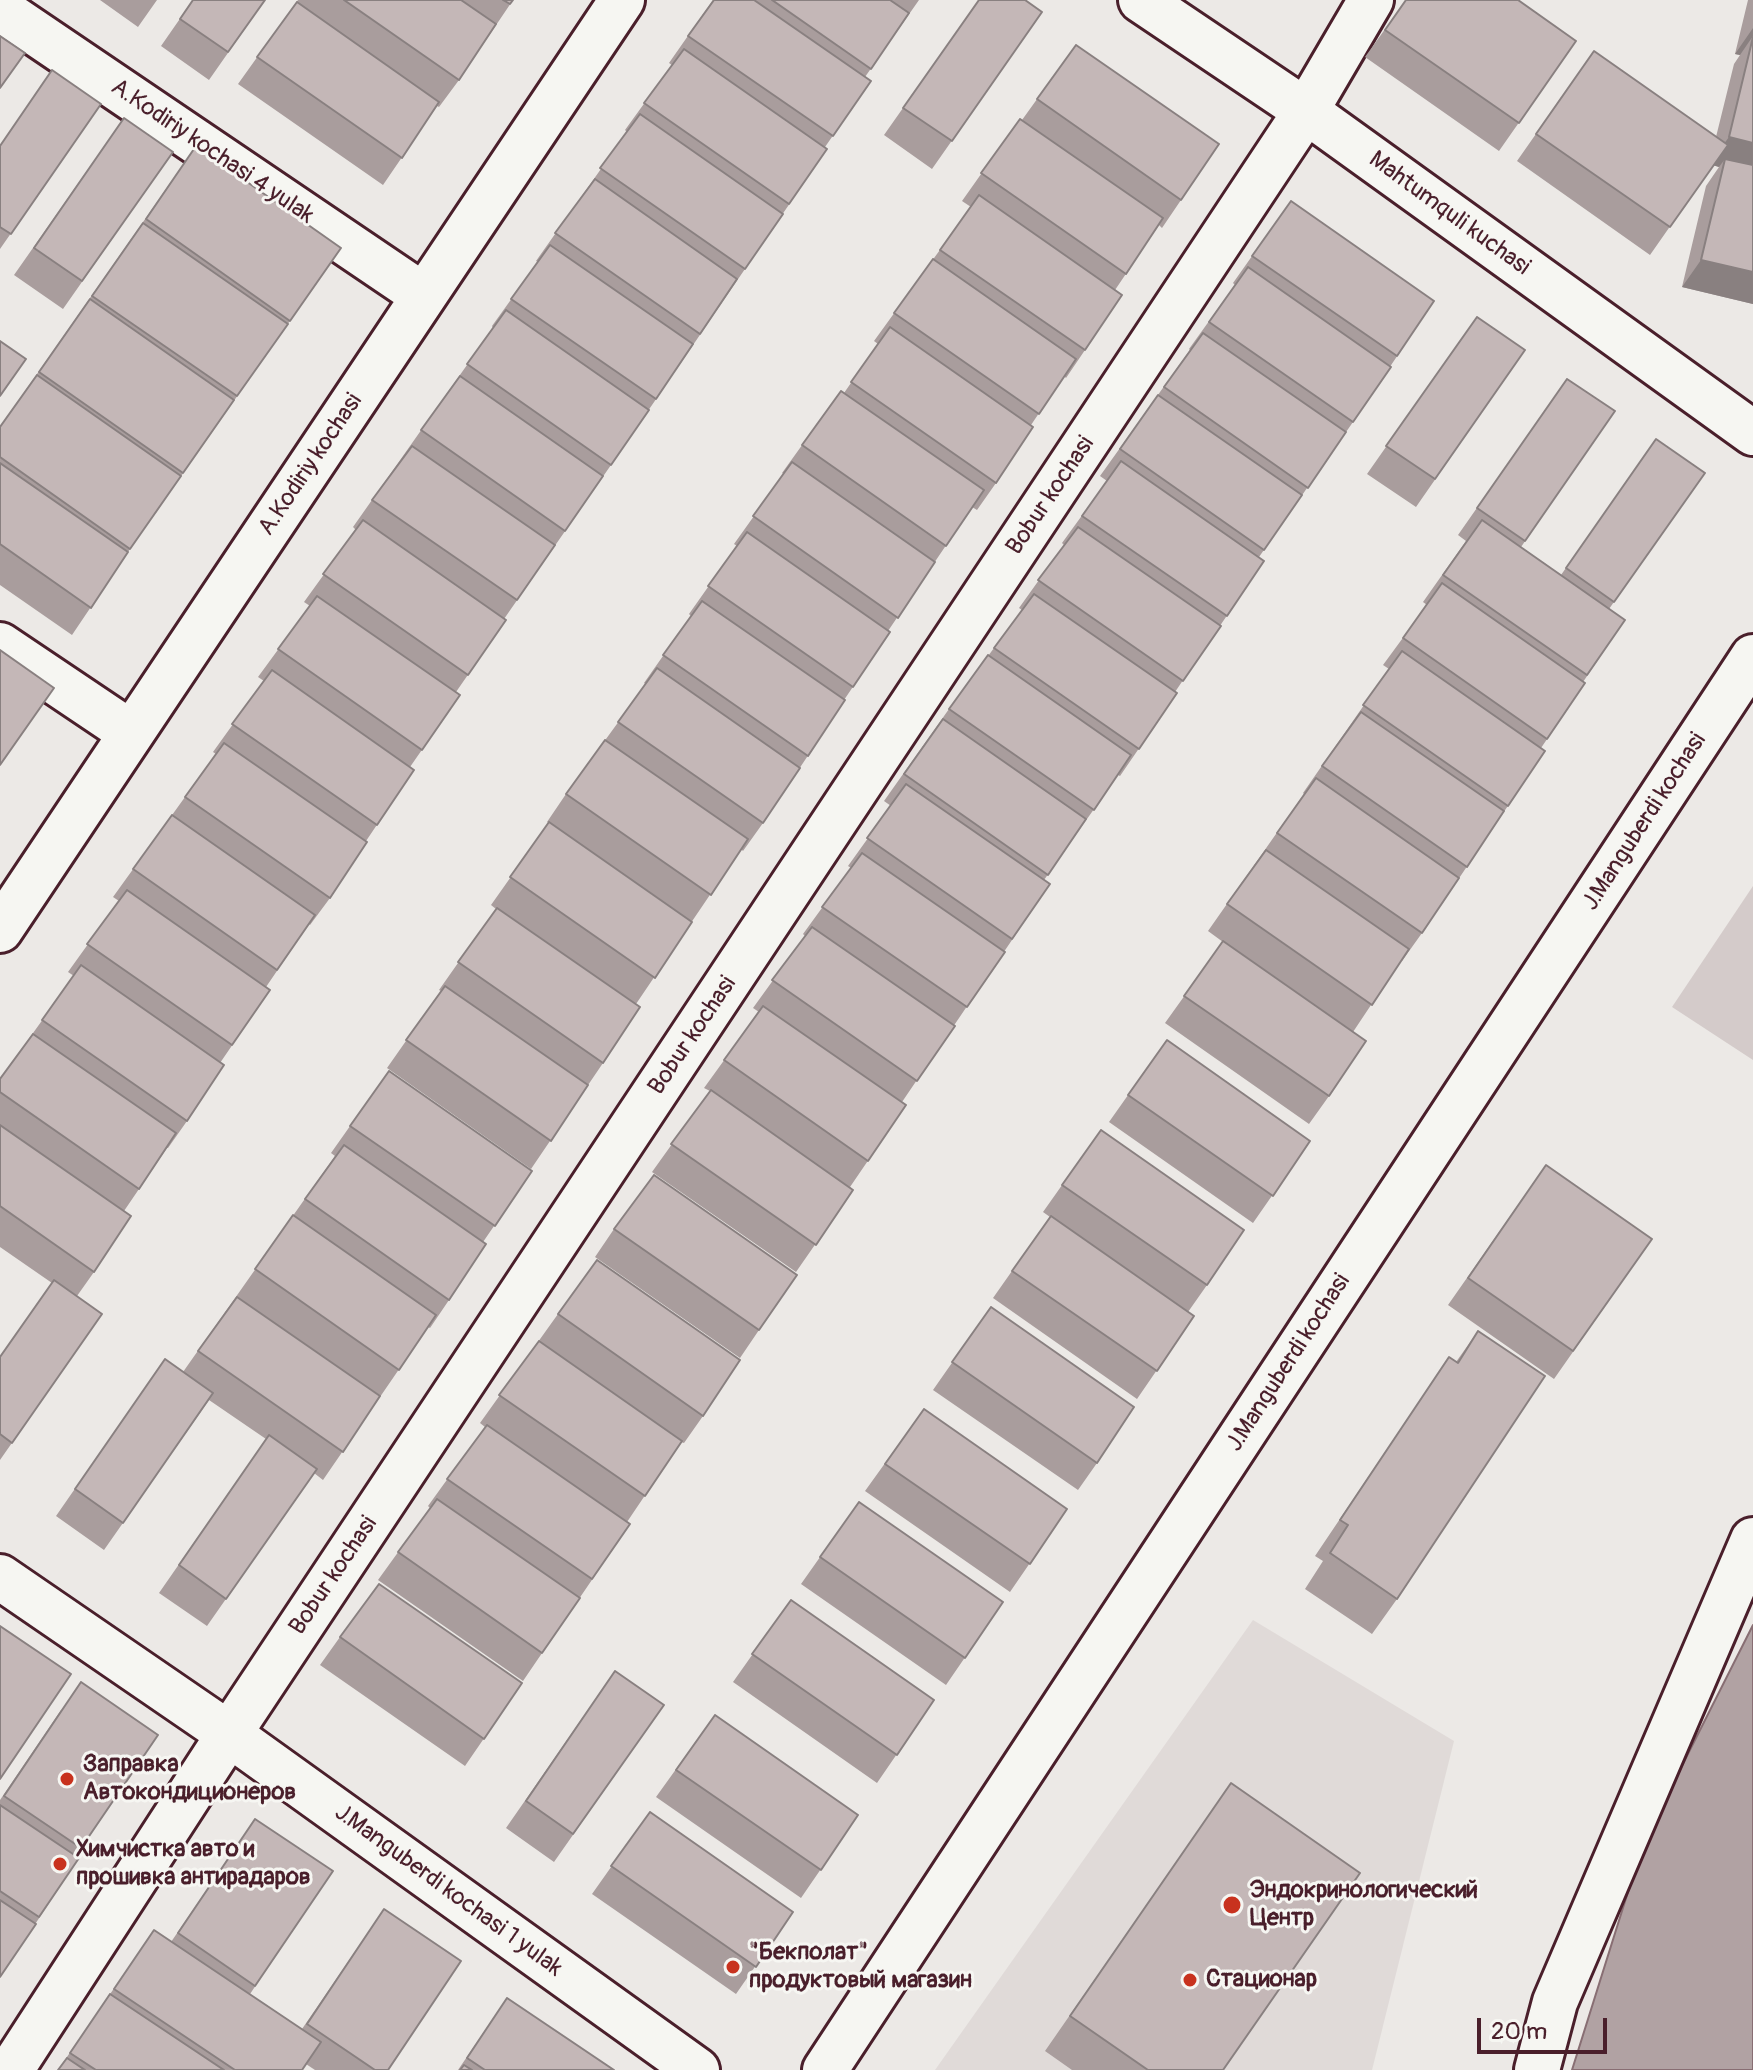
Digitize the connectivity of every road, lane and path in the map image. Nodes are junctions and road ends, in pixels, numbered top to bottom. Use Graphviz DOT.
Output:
graph roads {
  1 [pos="622,0"];
  2 [pos="1141,0"];
  3 [pos="1371,0"];
  4 [pos="0,9"];
  5 [pos="1306,111"];
  6 [pos="424,296"];
  7 [pos="1753,433"];
  8 [pos="0,645"];
  9 [pos="1753,657"];
  10 [pos="131,733"];
  11 [pos="0,930"];
  12 [pos="1753,1540"];
  13 [pos="0,1577"];
  14 [pos="229,1734"];
  15 [pos="11,2070"];
  16 [pos="697,2070"];
  17 [pos="825,2070"];
  18 [pos="1537,2070"];
  1 -- 6 [label="street, A.Kodiriy kochasi"];
  2 -- 5 [label="street, Mahtumquli kuchasi"];
  3 -- 5 [label="street, Bobur kochasi"];
  4 -- 6 [label="street, A.Kodiriy kochasi 4 yulak"];
  5 -- 7 [label="street, Mahtumquli kuchasi"];
  5 -- 14 [label="street, Bobur kochasi"];
  6 -- 10 [label="street, A.Kodiriy kochasi"];
  8 -- 10 [label="street"];
  9 -- 17 [label="street, J.Manguberdi kochasi"];
  10 -- 11 [label="street, A.Kodiriy kochasi"];
  12 -- 18 [label="street"];
  13 -- 14 [label="street, J.Manguberdi kochasi 1 yulak"];
  14 -- 15 [label="street, Bobur kochasi"];
  14 -- 16 [label="street, J.Manguberdi kochasi 1 yulak"];
}
